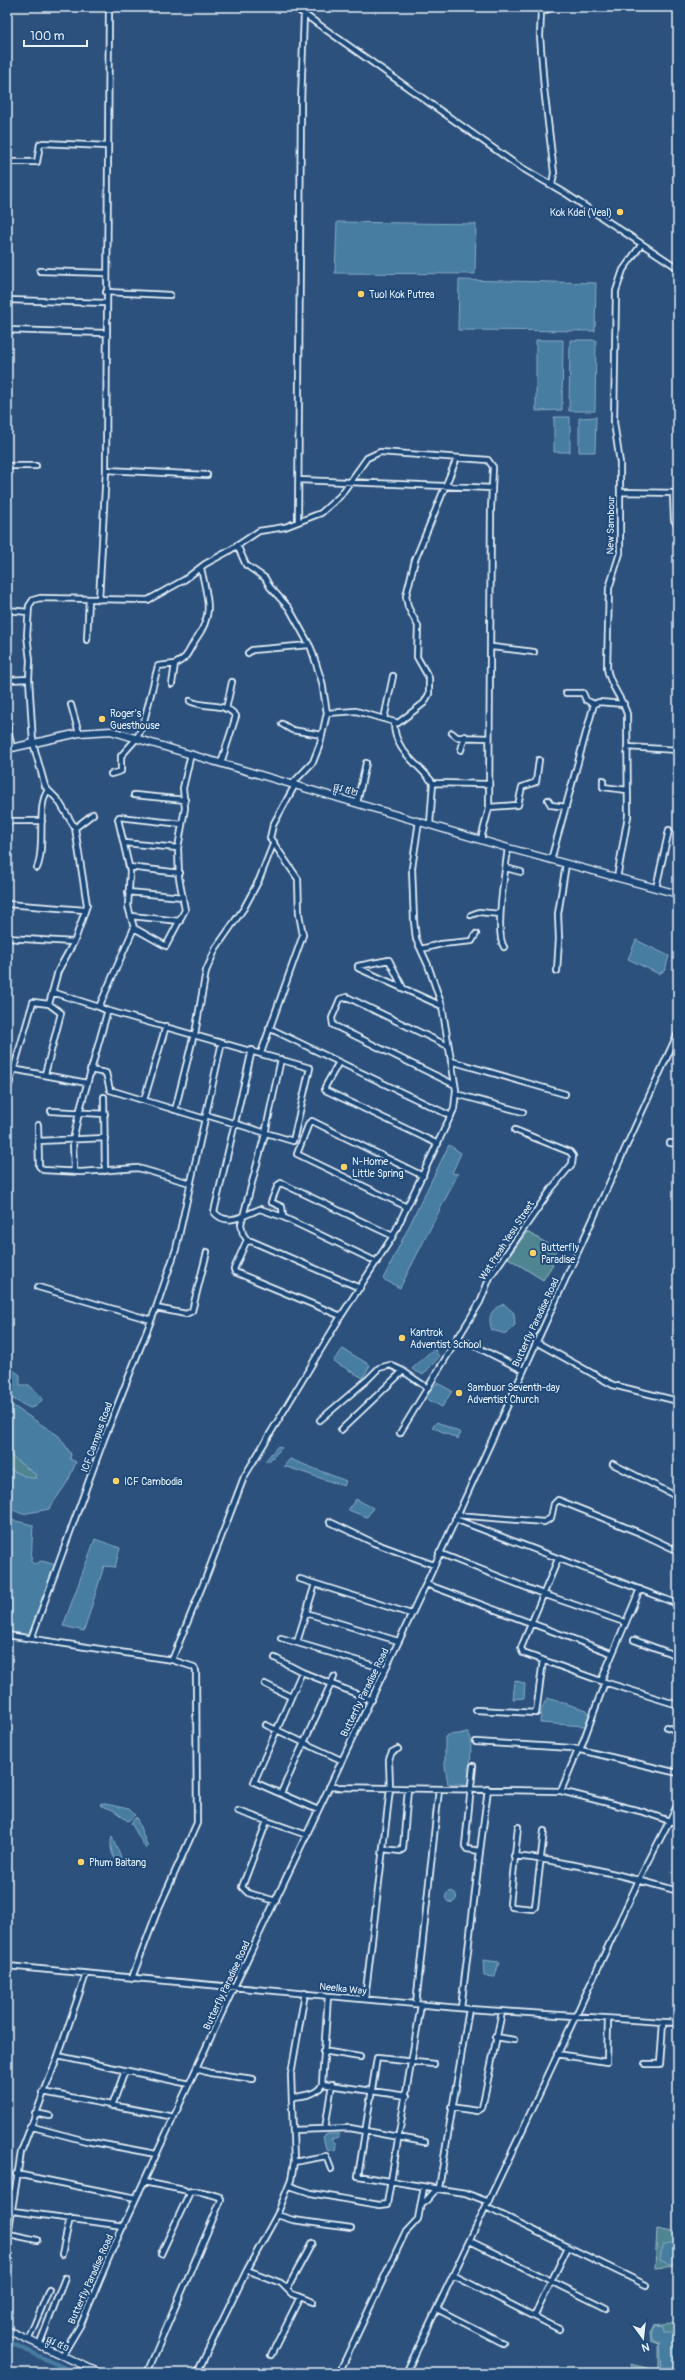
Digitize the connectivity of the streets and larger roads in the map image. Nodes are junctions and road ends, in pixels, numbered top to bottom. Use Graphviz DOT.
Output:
graph roads {
  1 [pos="109,7"];
  2 [pos="294,7"];
  3 [pos="553,7"];
  4 [pos="304,13"];
  5 [pos="107,146"];
  6 [pos="7,162"];
  7 [pos="552,185"];
  8 [pos="641,245"];
  9 [pos="678,268"];
  10 [pos="40,271"];
  11 [pos="106,273"];
  12 [pos="106,292"];
  13 [pos="170,295"];
  14 [pos="7,300"];
  15 [pos="106,303"];
  16 [pos="7,330"];
  17 [pos="106,333"];
  18 [pos="457,458"];
  19 [pos="7,466"];
  20 [pos="36,466"];
  21 [pos="106,470"];
  22 [pos="207,476"];
  23 [pos="298,480"];
  24 [pos="348,482"];
  25 [pos="444,486"];
  26 [pos="492,488"];
  27 [pos="620,492"];
  28 [pos="676,493"];
  29 [pos="298,522"];
  30 [pos="678,526"];
  31 [pos="237,545"];
  32 [pos="201,568"];
  33 [pos="89,599"];
  34 [pos="99,600"];
  35 [pos="7,610"];
  36 [pos="28,612"];
  37 [pos="87,640"];
  38 [pos="310,645"];
  39 [pos="492,647"];
  40 [pos="534,652"];
  41 [pos="248,653"];
  42 [pos="175,664"];
  43 [pos="393,676"];
  44 [pos="29,679"];
  45 [pos="7,680"];
  46 [pos="232,682"];
  47 [pos="172,684"];
  48 [pos="566,693"];
  49 [pos="190,701"];
  50 [pos="594,704"];
  51 [pos="624,704"];
  52 [pos="71,705"];
  53 [pos="226,709"];
  54 [pos="328,713"];
  55 [pos="384,719"];
  56 [pos="394,723"];
  57 [pos="7,724"];
  58 [pos="282,724"];
  59 [pos="452,733"];
  60 [pos="79,734"];
  61 [pos="322,735"];
  62 [pos="465,736"];
  63 [pos="137,738"];
  64 [pos="489,738"];
  65 [pos="33,743"];
  66 [pos="627,747"];
  67 [pos="10,748"];
  68 [pos="461,750"];
  69 [pos="678,750"];
  70 [pos="191,754"];
  71 [pos="539,760"];
  72 [pos="221,763"];
  73 [pos="366,763"];
  74 [pos="111,774"];
  75 [pos="602,780"];
  76 [pos="433,783"];
  77 [pos="294,784"];
  78 [pos="488,784"];
  79 [pos="48,790"];
  80 [pos="627,790"];
  81 [pos="134,795"];
  82 [pos="185,800"];
  83 [pos="548,800"];
  84 [pos="357,803"];
  85 [pos="489,806"];
  86 [pos="566,807"];
  87 [pos="93,814"];
  88 [pos="7,821"];
  89 [pos="42,821"];
  90 [pos="419,821"];
  91 [pos="182,824"];
  92 [pos="430,824"];
  93 [pos="75,828"];
  94 [pos="669,830"];
  95 [pos="481,839"];
  96 [pos="274,842"];
  97 [pos="124,843"];
  98 [pos="178,848"];
  99 [pos="508,848"];
  100 [pos="551,860"];
  101 [pos="566,864"];
  102 [pos="129,867"];
  103 [pos="37,868"];
  104 [pos="506,868"];
  105 [pos="520,872"];
  106 [pos="180,873"];
  107 [pos="617,878"];
  108 [pos="656,888"];
  109 [pos="128,892"];
  110 [pos="678,894"];
  111 [pos="182,897"];
  112 [pos="7,904"];
  113 [pos="86,910"];
  114 [pos="500,914"];
  115 [pos="471,915"];
  116 [pos="131,916"];
  117 [pos="180,921"];
  118 [pos="134,928"];
  119 [pos="476,934"];
  120 [pos="7,938"];
  121 [pos="73,942"];
  122 [pos="504,947"];
  123 [pos="421,949"];
  124 [pos="557,971"];
  125 [pos="403,988"];
  126 [pos="52,992"];
  127 [pos="49,1004"];
  128 [pos="442,1006"];
  129 [pos="99,1007"];
  130 [pos="108,1011"];
  131 [pos="166,1026"];
  132 [pos="269,1028"];
  133 [pos="678,1033"];
  134 [pos="194,1034"];
  135 [pos="222,1042"];
  136 [pos="448,1046"];
  137 [pos="252,1050"];
  138 [pos="261,1053"];
  139 [pos="281,1059"];
  140 [pos="451,1061"];
  141 [pos="339,1062"];
  142 [pos="7,1068"];
  143 [pos="13,1068"];
  144 [pos="90,1070"];
  145 [pos="45,1074"];
  146 [pos="87,1083"];
  147 [pos="455,1085"];
  148 [pos="7,1092"];
  149 [pos="456,1094"];
  150 [pos="565,1094"];
  151 [pos="104,1097"];
  152 [pos="144,1100"];
  153 [pos="175,1110"];
  154 [pos="51,1111"];
  155 [pos="523,1112"];
  156 [pos="78,1113"];
  157 [pos="105,1114"];
  158 [pos="451,1116"];
  159 [pos="205,1117"];
  160 [pos="38,1125"];
  161 [pos="235,1125"];
  162 [pos="515,1130"];
  163 [pos="264,1134"];
  164 [pos="105,1138"];
  165 [pos="73,1140"];
  166 [pos="38,1141"];
  167 [pos="670,1143"];
  168 [pos="438,1144"];
  169 [pos="678,1144"];
  170 [pos="105,1171"];
  171 [pos="74,1172"];
  172 [pos="423,1176"];
  173 [pos="190,1183"];
  174 [pos="407,1206"];
  175 [pos="283,1216"];
  176 [pos="242,1218"];
  177 [pos="393,1236"];
  178 [pos="248,1241"];
  179 [pos="207,1252"];
  180 [pos="377,1262"];
  181 [pos="38,1288"];
  182 [pos="360,1288"];
  183 [pos="156,1308"];
  184 [pos="341,1316"];
  185 [pos="151,1320"];
  186 [pos="457,1337"];
  187 [pos="536,1342"];
  188 [pos="523,1370"];
  189 [pos="403,1371"];
  190 [pos="426,1387"];
  191 [pos="678,1401"];
  192 [pos="320,1420"];
  193 [pos="341,1430"];
  194 [pos="400,1433"];
  195 [pos="613,1464"];
  196 [pos="678,1497"];
  197 [pos="456,1517"];
  198 [pos="330,1522"];
  199 [pos="678,1551"];
  200 [pos="440,1554"];
  201 [pos="558,1559"];
  202 [pos="434,1565"];
  203 [pos="300,1579"];
  204 [pos="315,1584"];
  205 [pos="426,1584"];
  206 [pos="640,1589"];
  207 [pos="543,1594"];
  208 [pos="678,1604"];
  209 [pos="306,1613"];
  210 [pos="411,1614"];
  211 [pos="624,1622"];
  212 [pos="531,1623"];
  213 [pos="7,1635"];
  214 [pos="281,1638"];
  215 [pos="31,1639"];
  216 [pos="634,1640"];
  217 [pos="398,1641"];
  218 [pos="297,1642"];
  219 [pos="611,1653"];
  220 [pos="678,1656"];
  221 [pos="275,1658"];
  222 [pos="172,1660"];
  223 [pos="543,1660"];
  224 [pos="385,1669"];
  225 [pos="302,1672"];
  226 [pos="334,1676"];
  227 [pos="603,1681"];
  228 [pos="265,1684"];
  229 [pos="331,1684"];
  230 [pos="291,1696"];
  231 [pos="372,1700"];
  232 [pos="678,1705"];
  233 [pos="476,1710"];
  234 [pos="266,1725"];
  235 [pos="667,1727"];
  236 [pos="276,1730"];
  237 [pos="678,1731"];
  238 [pos="476,1742"];
  239 [pos="304,1743"];
  240 [pos="398,1749"];
  241 [pos="579,1750"];
  242 [pos="341,1760"];
  243 [pos="473,1766"];
  244 [pos="678,1773"];
  245 [pos="329,1786"];
  246 [pos="472,1788"];
  247 [pos="390,1789"];
  248 [pos="408,1789"];
  249 [pos="439,1789"];
  250 [pos="488,1790"];
  251 [pos="561,1791"];
  252 [pos="281,1793"];
  253 [pos="678,1804"];
  254 [pos="318,1810"];
  255 [pos="238,1811"];
  256 [pos="267,1821"];
  257 [pos="670,1822"];
  258 [pos="678,1824"];
  259 [pos="518,1827"];
  260 [pos="544,1831"];
  261 [pos="306,1835"];
  262 [pos="383,1848"];
  263 [pos="480,1851"];
  264 [pos="514,1856"];
  265 [pos="542,1858"];
  266 [pos="639,1880"];
  267 [pos="678,1891"];
  268 [pos="276,1901"];
  269 [pos="7,1966"];
  270 [pos="86,1974"];
  271 [pos="132,1978"];
  272 [pos="234,1987"];
  273 [pos="305,1993"];
  274 [pos="328,1996"];
  275 [pos="365,1999"];
  276 [pos="416,2004"];
  277 [pos="421,2005"];
  278 [pos="462,2008"];
  279 [pos="469,2009"];
  280 [pos="502,2012"];
  281 [pos="575,2017"];
  282 [pos="608,2020"];
  283 [pos="664,2023"];
  284 [pos="678,2023"];
  285 [pos="496,2037"];
  286 [pos="514,2040"];
  287 [pos="323,2051"];
  288 [pos="557,2054"];
  289 [pos="58,2056"];
  290 [pos="360,2057"];
  291 [pos="413,2061"];
  292 [pos="434,2064"];
  293 [pos="645,2064"];
  294 [pos="196,2068"];
  295 [pos="125,2071"];
  296 [pos="252,2080"];
  297 [pos="189,2084"];
  298 [pos="322,2084"];
  299 [pos="332,2084"];
  300 [pos="372,2091"];
  301 [pos="43,2092"];
  302 [pos="407,2096"];
  303 [pos="292,2097"];
  304 [pos="112,2106"];
  305 [pos="451,2107"];
  306 [pos="35,2113"];
  307 [pos="50,2116"];
  308 [pos="174,2117"];
  309 [pos="30,2126"];
  310 [pos="325,2129"];
  311 [pos="293,2130"];
  312 [pos="366,2131"];
  313 [pos="400,2137"];
  314 [pos="425,2142"];
  315 [pos="156,2154"];
  316 [pos="294,2162"];
  317 [pos="331,2169"];
  318 [pos="16,2174"];
  319 [pos="144,2182"];
  320 [pos="392,2182"];
  321 [pos="290,2186"];
  322 [pos="424,2187"];
  323 [pos="439,2188"];
  324 [pos="7,2192"];
  325 [pos="187,2192"];
  326 [pos="14,2193"];
  327 [pos="136,2198"];
  328 [pos="489,2202"];
  329 [pos="421,2204"];
  330 [pos="486,2207"];
  331 [pos="13,2211"];
  332 [pos="277,2215"];
  333 [pos="70,2218"];
  334 [pos="124,2226"];
  335 [pos="9,2228"];
  336 [pos="351,2228"];
  337 [pos="9,2234"];
  338 [pos="37,2240"];
  339 [pos="7,2241"];
  340 [pos="470,2241"];
  341 [pos="312,2243"];
  342 [pos="568,2247"];
  343 [pos="62,2254"];
  344 [pos="161,2254"];
  345 [pos="7,2262"];
  346 [pos="7,2270"];
  347 [pos="247,2270"];
  348 [pos="453,2275"];
  349 [pos="65,2278"];
  350 [pos="552,2281"];
  351 [pos="646,2285"];
  352 [pos="288,2289"];
  353 [pos="49,2290"];
  354 [pos="300,2298"];
  355 [pos="313,2302"];
  356 [pos="606,2308"];
  357 [pos="437,2309"];
  358 [pos="535,2315"];
  359 [pos="559,2329"];
  360 [pos="7,2330"];
  361 [pos="29,2336"];
  362 [pos="42,2341"];
  363 [pos="503,2343"];
  364 [pos="65,2351"];
  365 [pos="271,2355"];
  366 [pos="100,2373"];
  367 [pos="146,2373"];
  368 [pos="198,2373"];
  369 [pos="339,2373"];
  370 [pos="406,2373"];
  1 -- 5 [label="street"];
  2 -- 4 [label="street"];
  3 -- 7 [label="street"];
  4 -- 7 [label="street"];
  4 -- 23 [label="street"];
  5 -- 6 [label="street"];
  5 -- 11 [label="street"];
  7 -- 8 [label="street"];
  8 -- 9 [label="street"];
  8 -- 27 [label="street, New Sambour"];
  10 -- 11 [label="street"];
  11 -- 12 [label="street"];
  12 -- 13 [label="street"];
  12 -- 15 [label="street"];
  14 -- 15 [label="street"];
  15 -- 17 [label="street"];
  16 -- 17 [label="street"];
  17 -- 21 [label="street"];
  18 -- 24 [label="street"];
  18 -- 25 [label="street"];
  18 -- 26 [label="street"];
  19 -- 20 [label="street"];
  21 -- 22 [label="street"];
  21 -- 34 [label="street"];
  23 -- 24 [label="street"];
  23 -- 29 [label="street"];
  24 -- 25 [label="street"];
  24 -- 29 [label="street"];
  25 -- 26 [label="street"];
  25 -- 56 [label="street"];
  26 -- 39 [label="street"];
  27 -- 28 [label="street"];
  27 -- 51 [label="street, New Sambour"];
  28 -- 30 [label="street"];
  29 -- 31 [label="street"];
  31 -- 32 [label="street"];
  31 -- 38 [label="street"];
  32 -- 34 [label="street"];
  32 -- 42 [label="street"];
  33 -- 34 [label="street"];
  33 -- 36 [label="street"];
  33 -- 37 [label="street"];
  35 -- 36 [label="street"];
  36 -- 44 [label="street"];
  38 -- 41 [label="street"];
  38 -- 54 [label="street"];
  39 -- 40 [label="street"];
  39 -- 64 [label="street"];
  42 -- 47 [label="street"];
  42 -- 63 [label="street"];
  43 -- 55 [label="street"];
  44 -- 45 [label="street"];
  44 -- 65 [label="street"];
  46 -- 53 [label="street"];
  48 -- 50 [label="street"];
  49 -- 53 [label="street"];
  50 -- 51 [label="street"];
  50 -- 86 [label="street"];
  51 -- 66 [label="street, New Sambour"];
  52 -- 60 [label="street"];
  53 -- 72 [label="street"];
  54 -- 55 [label="street"];
  54 -- 61 [label="street"];
  55 -- 56 [label="street"];
  56 -- 76 [label="street"];
  57 -- 67 [label="street"];
  58 -- 61 [label="street"];
  59 -- 62 [label="street"];
  60 -- 63 [label="street, ផ្លូវ ៥២"];
  60 -- 65 [label="street, ផ្លូវ ៥២"];
  61 -- 77 [label="street"];
  62 -- 64 [label="street"];
  62 -- 68 [label="street"];
  63 -- 70 [label="street, ផ្លូវ ៥២"];
  63 -- 74 [label="street"];
  64 -- 78 [label="street"];
  65 -- 67 [label="street, ផ្លូវ ៥២"];
  65 -- 79 [label="street"];
  66 -- 69 [label="street"];
  66 -- 80 [label="street, New Sambour"];
  70 -- 72 [label="street, ផ្លូវ ៥២"];
  70 -- 82 [label="street"];
  71 -- 85 [label="street"];
  72 -- 77 [label="street, ផ្លូវ ៥២"];
  73 -- 84 [label="street"];
  75 -- 80 [label="street"];
  76 -- 78 [label="street"];
  76 -- 92 [label="street"];
  77 -- 84 [label="street, ផ្លូវ ៥២"];
  77 -- 96 [label="street"];
  78 -- 85 [label="street"];
  79 -- 89 [label="street"];
  79 -- 93 [label="street"];
  80 -- 107 [label="street, New Sambour"];
  81 -- 82 [label="street"];
  82 -- 91 [label="street"];
  83 -- 86 [label="street"];
  84 -- 90 [label="street, ផ្លូវ ៥២"];
  85 -- 95 [label="street"];
  86 -- 100 [label="street"];
  87 -- 93 [label="street"];
  88 -- 89 [label="street"];
  89 -- 103 [label="street"];
  90 -- 92 [label="street, ផ្លូវ ៥២"];
  90 -- 123 [label="street"];
  91 -- 97 [label="street"];
  91 -- 98 [label="street"];
  92 -- 95 [label="street, ផ្លូវ ៥២"];
  93 -- 113 [label="street"];
  94 -- 108 [label="street"];
  95 -- 99 [label="street, ផ្លូវ ៥២"];
  96 -- 132 [label="street"];
  96 -- 134 [label="street"];
  97 -- 98 [label="street"];
  97 -- 102 [label="street"];
  98 -- 106 [label="street"];
  99 -- 100 [label="street, ផ្លូវ ៥២"];
  99 -- 104 [label="street"];
  100 -- 101 [label="street, ផ្លូវ ៥២"];
  101 -- 107 [label="street, ផ្លូវ ៥២"];
  101 -- 124 [label="street"];
  102 -- 106 [label="street"];
  102 -- 109 [label="street"];
  104 -- 105 [label="street"];
  104 -- 114 [label="street"];
  106 -- 111 [label="street"];
  107 -- 108 [label="street, ផ្លូវ ៥២"];
  108 -- 110 [label="street, ផ្លូវ ៥២"];
  109 -- 111 [label="street"];
  109 -- 116 [label="street"];
  111 -- 117 [label="street"];
  112 -- 113 [label="street"];
  113 -- 121 [label="street"];
  114 -- 115 [label="street"];
  114 -- 122 [label="street"];
  116 -- 117 [label="street"];
  116 -- 118 [label="street"];
  117 -- 118 [label="street"];
  118 -- 129 [label="street"];
  119 -- 123 [label="street"];
  120 -- 121 [label="street"];
  121 -- 126 [label="street"];
  123 -- 128 [label="street"];
  125 -- 125 [label="street"];
  125 -- 128 [label="street"];
  126 -- 127 [label="street"];
  126 -- 129 [label="street"];
  127 -- 143 [label="street"];
  127 -- 145 [label="street"];
  128 -- 136 [label="street"];
  129 -- 130 [label="street"];
  130 -- 131 [label="street"];
  130 -- 144 [label="street"];
  131 -- 134 [label="street"];
  131 -- 152 [label="street"];
  132 -- 138 [label="street"];
  132 -- 141 [label="street"];
  133 -- 187 [label="street, Butterfly Paradise Road"];
  134 -- 135 [label="street"];
  134 -- 153 [label="street"];
  135 -- 137 [label="street"];
  135 -- 159 [label="street, ICF Campus Road"];
  136 -- 140 [label="street"];
  136 -- 147 [label="street"];
  137 -- 138 [label="street"];
  137 -- 161 [label="street"];
  138 -- 139 [label="street"];
  139 -- 163 [label="street"];
  139 -- 163 [label="street"];
  140 -- 147 [label="street"];
  140 -- 150 [label="street"];
  141 -- 158 [label="street"];
  141 -- 168 [label="street"];
  142 -- 143 [label="street"];
  143 -- 145 [label="street"];
  143 -- 148 [label="street"];
  144 -- 146 [label="street"];
  144 -- 152 [label="street"];
  145 -- 146 [label="street"];
  146 -- 156 [label="street"];
  147 -- 149 [label="street"];
  149 -- 155 [label="street"];
  149 -- 158 [label="street"];
  151 -- 157 [label="street"];
  152 -- 153 [label="street"];
  153 -- 159 [label="street"];
  154 -- 156 [label="street"];
  156 -- 157 [label="street"];
  156 -- 165 [label="street"];
  157 -- 164 [label="street"];
  158 -- 168 [label="street"];
  159 -- 161 [label="street"];
  159 -- 173 [label="street, ICF Campus Road"];
  160 -- 166 [label="street"];
  161 -- 163 [label="street"];
  161 -- 176 [label="street"];
  162 -- 186 [label="street, Wat Preah Yesu Street"];
  163 -- 176 [label="street"];
  164 -- 165 [label="street"];
  164 -- 170 [label="street"];
  165 -- 166 [label="street"];
  165 -- 171 [label="street"];
  166 -- 171 [label="street"];
  167 -- 169 [label="street"];
  168 -- 172 [label="street"];
  170 -- 171 [label="street"];
  170 -- 173 [label="street"];
  172 -- 174 [label="street"];
  172 -- 174 [label="street"];
  173 -- 183 [label="street, ICF Campus Road"];
  174 -- 177 [label="street"];
  175 -- 176 [label="street"];
  175 -- 177 [label="street"];
  175 -- 180 [label="street"];
  176 -- 178 [label="street"];
  177 -- 180 [label="street"];
  178 -- 182 [label="street"];
  178 -- 184 [label="street"];
  179 -- 183 [label="street"];
  180 -- 182 [label="street"];
  181 -- 185 [label="street"];
  182 -- 184 [label="street"];
  183 -- 185 [label="street, ICF Campus Road"];
  184 -- 222 [label="street"];
  185 -- 215 [label="street, ICF Campus Road"];
  186 -- 188 [label="street"];
  186 -- 190 [label="street, Wat Preah Yesu Street"];
  187 -- 188 [label="street, Butterfly Paradise Road"];
  187 -- 191 [label="street"];
  188 -- 197 [label="street, Butterfly Paradise Road"];
  189 -- 190 [label="street"];
  189 -- 192 [label="street"];
  189 -- 193 [label="street"];
  190 -- 194 [label="street, Wat Preah Yesu Street"];
  195 -- 196 [label="street"];
  197 -- 199 [label="street"];
  197 -- 200 [label="street, Butterfly Paradise Road"];
  197 -- 201 [label="street"];
  198 -- 202 [label="street"];
  200 -- 202 [label="street, Butterfly Paradise Road"];
  200 -- 207 [label="street"];
  201 -- 206 [label="street"];
  201 -- 207 [label="street"];
  202 -- 205 [label="street, Butterfly Paradise Road"];
  203 -- 204 [label="street"];
  204 -- 209 [label="street"];
  204 -- 210 [label="street"];
  205 -- 210 [label="street, Butterfly Paradise Road"];
  205 -- 212 [label="street"];
  206 -- 208 [label="street"];
  206 -- 211 [label="street"];
  207 -- 211 [label="street"];
  207 -- 212 [label="street"];
  209 -- 217 [label="street"];
  209 -- 218 [label="street"];
  210 -- 217 [label="street, Butterfly Paradise Road"];
  211 -- 219 [label="street"];
  212 -- 219 [label="street"];
  212 -- 223 [label="street"];
  213 -- 215 [label="street"];
  214 -- 218 [label="street"];
  215 -- 222 [label="street"];
  216 -- 220 [label="street"];
  217 -- 224 [label="street, Butterfly Paradise Road"];
  218 -- 224 [label="street"];
  219 -- 227 [label="street"];
  221 -- 225 [label="street"];
  222 -- 271 [label="street"];
  223 -- 227 [label="street"];
  223 -- 233 [label="street"];
  224 -- 231 [label="street, Butterfly Paradise Road"];
  225 -- 229 [label="street"];
  225 -- 230 [label="street"];
  226 -- 229 [label="street"];
  227 -- 232 [label="street"];
  227 -- 241 [label="street"];
  228 -- 230 [label="street"];
  229 -- 231 [label="street"];
  229 -- 239 [label="street"];
  230 -- 236 [label="street"];
  231 -- 242 [label="street, Butterfly Paradise Road"];
  234 -- 236 [label="street"];
  235 -- 237 [label="street"];
  236 -- 239 [label="street"];
  236 -- 252 [label="street"];
  238 -- 241 [label="street"];
  239 -- 242 [label="street"];
  239 -- 252 [label="street"];
  240 -- 247 [label="street"];
  241 -- 244 [label="street"];
  241 -- 251 [label="street"];
  242 -- 245 [label="street, Butterfly Paradise Road"];
  243 -- 246 [label="street"];
  245 -- 247 [label="street"];
  245 -- 254 [label="street, Butterfly Paradise Road"];
  246 -- 249 [label="street"];
  246 -- 250 [label="street"];
  246 -- 263 [label="street"];
  247 -- 248 [label="street"];
  247 -- 262 [label="street"];
  248 -- 249 [label="street"];
  248 -- 262 [label="street"];
  249 -- 276 [label="street"];
  250 -- 251 [label="street"];
  250 -- 263 [label="street"];
  251 -- 257 [label="street"];
  252 -- 254 [label="street"];
  253 -- 257 [label="street"];
  254 -- 261 [label="street, Butterfly Paradise Road"];
  255 -- 256 [label="street"];
  256 -- 261 [label="street"];
  256 -- 268 [label="street"];
  257 -- 258 [label="street"];
  257 -- 266 [label="street"];
  259 -- 264 [label="street"];
  260 -- 265 [label="street"];
  261 -- 268 [label="street, Butterfly Paradise Road"];
  262 -- 275 [label="street"];
  263 -- 278 [label="street"];
  264 -- 265 [label="street"];
  264 -- 265 [label="street"];
  265 -- 266 [label="street"];
  266 -- 267 [label="street"];
  266 -- 281 [label="street"];
  268 -- 272 [label="street, Butterfly Paradise Road"];
  269 -- 270 [label="street, Neelka Way"];
  270 -- 271 [label="street, Neelka Way"];
  270 -- 289 [label="street"];
  271 -- 272 [label="street, Neelka Way"];
  272 -- 273 [label="street, Neelka Way"];
  272 -- 294 [label="street, Butterfly Paradise Road"];
  273 -- 274 [label="street, Neelka Way"];
  273 -- 303 [label="street"];
  274 -- 275 [label="street, Neelka Way"];
  274 -- 287 [label="street"];
  275 -- 276 [label="street, Neelka Way"];
  276 -- 277 [label="street, Neelka Way"];
  277 -- 278 [label="street, Neelka Way"];
  277 -- 291 [label="street"];
  278 -- 279 [label="street, Neelka Way"];
  279 -- 280 [label="street, Neelka Way"];
  279 -- 305 [label="street"];
  280 -- 281 [label="street, Neelka Way"];
  280 -- 285 [label="street"];
  281 -- 282 [label="street, Neelka Way"];
  281 -- 288 [label="street"];
  282 -- 283 [label="street, Neelka Way"];
  282 -- 288 [label="street"];
  283 -- 284 [label="street, Neelka Way"];
  283 -- 293 [label="street"];
  285 -- 286 [label="street"];
  285 -- 305 [label="street"];
  287 -- 290 [label="street"];
  287 -- 298 [label="street"];
  288 -- 328 [label="street"];
  289 -- 295 [label="street"];
  289 -- 301 [label="street"];
  291 -- 292 [label="street"];
  291 -- 300 [label="street"];
  291 -- 302 [label="street"];
  294 -- 296 [label="street"];
  294 -- 297 [label="street, Butterfly Paradise Road"];
  295 -- 297 [label="street"];
  295 -- 304 [label="street"];
  297 -- 308 [label="street, Butterfly Paradise Road"];
  298 -- 299 [label="street"];
  298 -- 303 [label="street"];
  299 -- 300 [label="street"];
  299 -- 310 [label="street"];
  300 -- 302 [label="street"];
  300 -- 312 [label="street"];
  301 -- 304 [label="street"];
  301 -- 306 [label="street"];
  302 -- 313 [label="street"];
  303 -- 311 [label="street"];
  304 -- 308 [label="street"];
  305 -- 323 [label="street"];
  306 -- 307 [label="street"];
  306 -- 309 [label="street"];
  308 -- 315 [label="street, Butterfly Paradise Road"];
  309 -- 315 [label="street"];
  309 -- 318 [label="street"];
  310 -- 311 [label="street"];
  310 -- 312 [label="street"];
  311 -- 316 [label="street"];
  312 -- 313 [label="street"];
  312 -- 320 [label="street"];
  313 -- 314 [label="street"];
  313 -- 320 [label="street"];
  315 -- 319 [label="street, Butterfly Paradise Road"];
  316 -- 317 [label="street"];
  316 -- 321 [label="street"];
  318 -- 326 [label="street"];
  318 -- 327 [label="street"];
  319 -- 325 [label="street"];
  319 -- 327 [label="street, Butterfly Paradise Road"];
  320 -- 321 [label="street"];
  320 -- 322 [label="street"];
  321 -- 332 [label="street"];
  322 -- 323 [label="street"];
  322 -- 329 [label="street"];
  323 -- 328 [label="street"];
  323 -- 329 [label="street"];
  324 -- 326 [label="street"];
  325 -- 344 [label="street"];
  325 -- 367 [label="street"];
  326 -- 331 [label="street"];
  327 -- 334 [label="street, Butterfly Paradise Road"];
  328 -- 330 [label="street"];
  329 -- 369 [label="street"];
  330 -- 340 [label="street"];
  330 -- 342 [label="street"];
  331 -- 333 [label="street"];
  331 -- 335 [label="street"];
  332 -- 336 [label="street"];
  332 -- 347 [label="street"];
  333 -- 334 [label="street"];
  333 -- 343 [label="street"];
  334 -- 364 [label="street, Butterfly Paradise Road"];
  335 -- 337 [label="street"];
  337 -- 338 [label="street"];
  337 -- 339 [label="street"];
  340 -- 348 [label="street"];
  340 -- 350 [label="street"];
  341 -- 352 [label="street"];
  342 -- 350 [label="street"];
  342 -- 351 [label="street"];
  345 -- 346 [label="street"];
  347 -- 352 [label="street"];
  347 -- 368 [label="street"];
  348 -- 357 [label="street"];
  348 -- 358 [label="street"];
  349 -- 362 [label="street"];
  350 -- 356 [label="street"];
  350 -- 358 [label="street"];
  352 -- 354 [label="street"];
  353 -- 361 [label="street"];
  354 -- 355 [label="street"];
  354 -- 365 [label="street"];
  357 -- 363 [label="street"];
  357 -- 370 [label="street"];
  358 -- 359 [label="street"];
  360 -- 361 [label="street, ផ្លូវ ៥១"];
  361 -- 362 [label="street, ផ្លូវ ៥១"];
  362 -- 364 [label="street, ផ្លូវ ៥១"];
  364 -- 366 [label="street, ផ្លូវ ៥១"];
}
